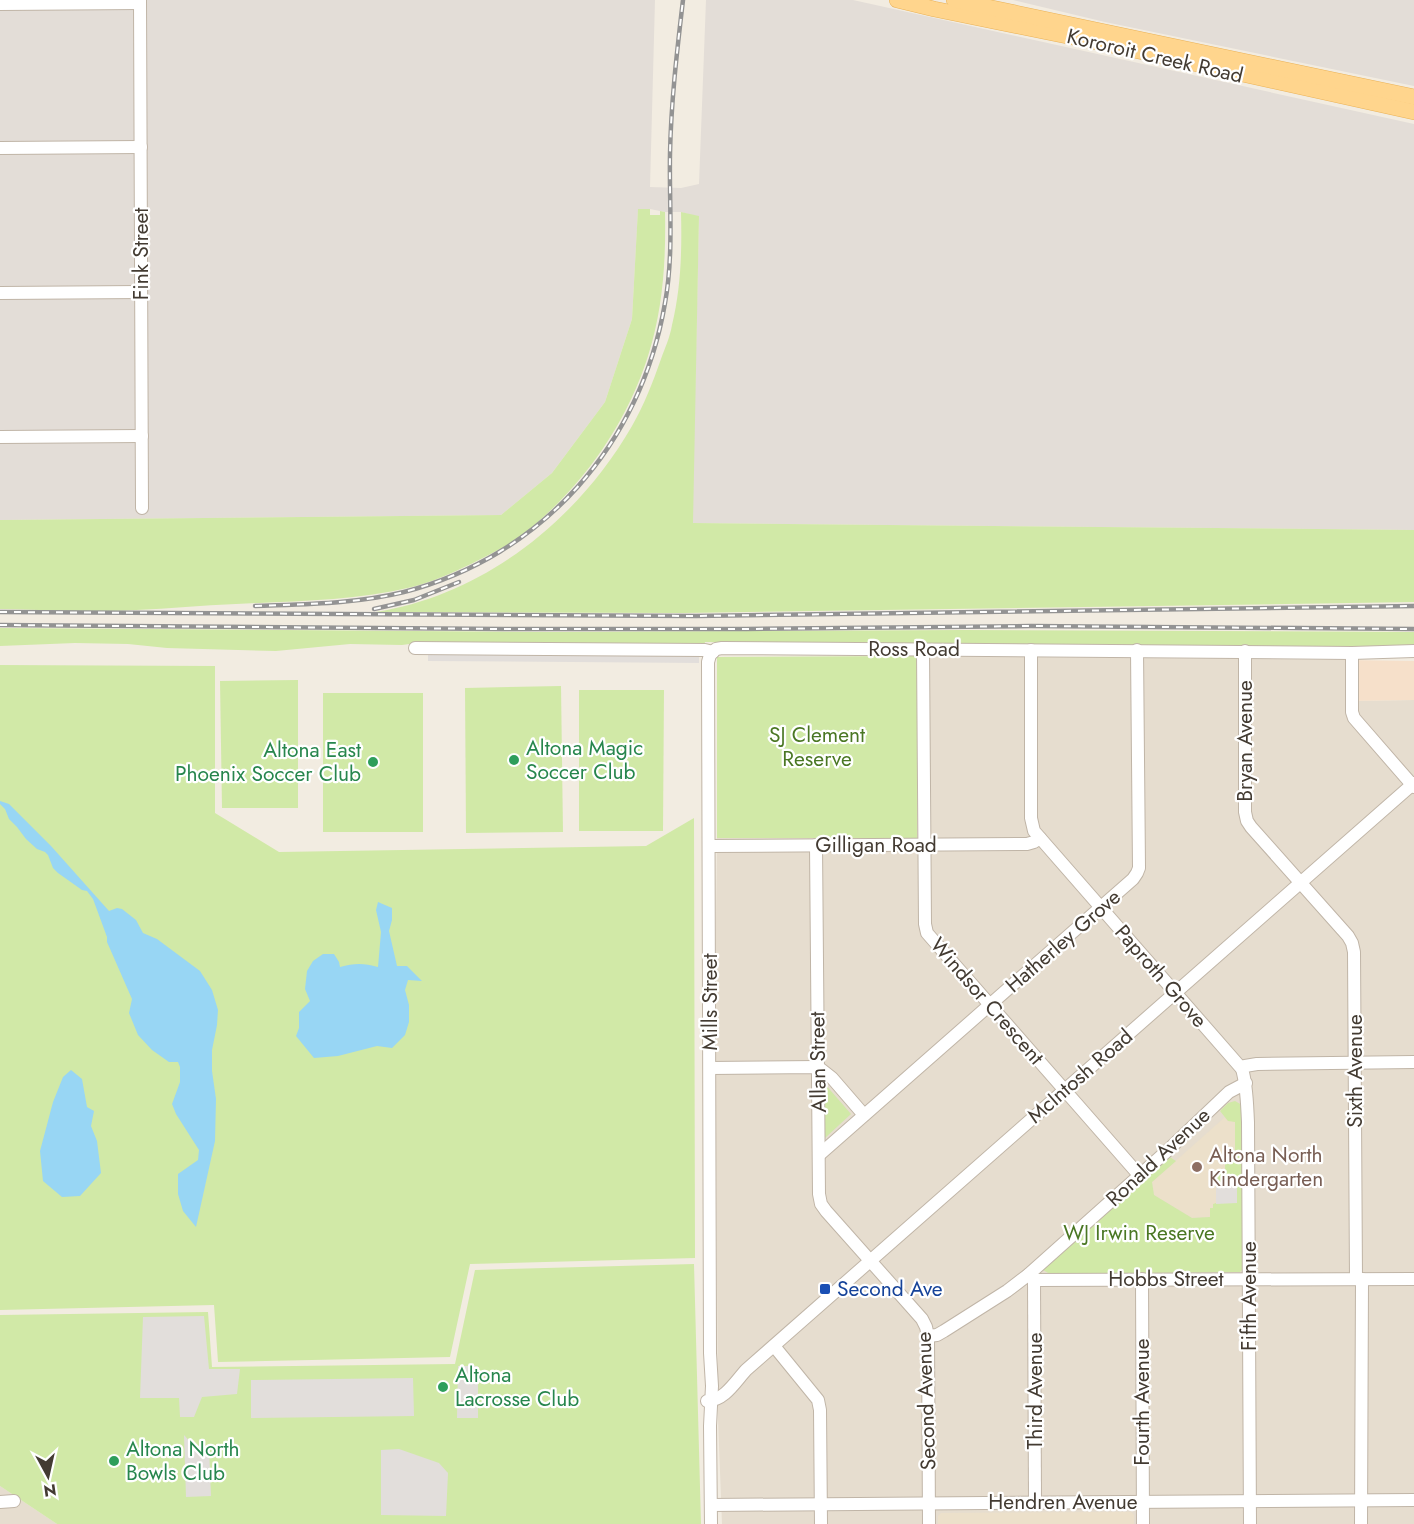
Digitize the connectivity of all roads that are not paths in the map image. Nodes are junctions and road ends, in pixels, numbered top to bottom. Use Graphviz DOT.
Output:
graph roads {
  1 [pos="897,0"];
  2 [pos="954,0"];
  3 [pos="140,2"];
  4 [pos="0,4"];
  5 [pos="1254,70"];
  6 [pos="1414,97"];
  7 [pos="1414,112"];
  8 [pos="141,147"];
  9 [pos="0,148"];
  10 [pos="141,292"];
  11 [pos="0,293"];
  12 [pos="142,436"];
  13 [pos="0,437"];
  14 [pos="142,508"];
  15 [pos="415,648"];
  16 [pos="922,650"];
  17 [pos="1030,650"];
  18 [pos="1137,650"];
  19 [pos="1245,651"];
  20 [pos="1414,651"];
  21 [pos="713,652"];
  22 [pos="1352,653"];
  23 [pos="1413,785"];
  24 [pos="1040,838"];
  25 [pos="924,844"];
  26 [pos="816,845"];
  27 [pos="710,846"];
  28 [pos="1300,882"];
  29 [pos="1101,907"];
  30 [pos="1175,992"];
  31 [pos="990,1004"];
  32 [pos="1414,1062"];
  33 [pos="1354,1063"];
  34 [pos="710,1068"];
  35 [pos="818,1068"];
  36 [pos="1242,1069"];
  37 [pos="1246,1083"];
  38 [pos="1064,1090"];
  39 [pos="864,1115"];
  40 [pos="819,1155"];
  41 [pos="1139,1175"];
  42 [pos="870,1261"];
  43 [pos="1031,1277"];
  44 [pos="1142,1279"];
  45 [pos="1249,1279"];
  46 [pos="1359,1279"];
  47 [pos="1414,1279"];
  48 [pos="928,1336"];
  49 [pos="774,1346"];
  50 [pos="746,1370"];
  51 [pos="710,1386"];
  52 [pos="710,1401"];
  53 [pos="1361,1500"];
  54 [pos="1414,1500"];
  55 [pos="14,1501"];
  56 [pos="1250,1501"];
  57 [pos="0,1502"];
  58 [pos="1035,1502"];
  59 [pos="1143,1502"];
  60 [pos="929,1503"];
  61 [pos="821,1504"];
  62 [pos="711,1505"];
  63 [pos="711,1524"];
  64 [pos="821,1524"];
  65 [pos="929,1524"];
  66 [pos="1143,1524"];
  67 [pos="1250,1524"];
  68 [pos="1361,1524"];
  1 -- 5 [label="main road, Kororoit Creek Road"];
  2 -- 5 [label="main road, Kororoit Creek Road"];
  3 -- 4 [label="street"];
  3 -- 8 [label="street, Fink Street"];
  5 -- 6 [label="main road, Kororoit Creek Road"];
  5 -- 7 [label="main road, Kororoit Creek Road"];
  8 -- 9 [label="street"];
  8 -- 10 [label="street, Fink Street"];
  10 -- 11 [label="street"];
  10 -- 12 [label="street, Fink Street"];
  12 -- 13 [label="street"];
  12 -- 14 [label="street, Fink Street"];
  15 -- 21 [label="street, Ross Road"];
  16 -- 17 [label="street, Ross Road"];
  16 -- 21 [label="street, Ross Road"];
  16 -- 25 [label="street, Windsor Crescent"];
  17 -- 18 [label="street, Ross Road"];
  17 -- 24 [label="street, Paproth Grove"];
  18 -- 19 [label="street, Ross Road"];
  18 -- 29 [label="street, Hatherley Grove"];
  19 -- 22 [label="street, Ross Road"];
  19 -- 28 [label="street, Bryan Avenue"];
  20 -- 22 [label="street, Ross Road"];
  21 -- 27 [label="street, Mills Street"];
  22 -- 23 [label="street"];
  23 -- 28 [label="street, McIntosh Road"];
  24 -- 25 [label="street, Gilligan Road"];
  24 -- 29 [label="street, Paproth Grove"];
  25 -- 26 [label="street, Gilligan Road"];
  25 -- 31 [label="street, Windsor Crescent"];
  26 -- 27 [label="street, Gilligan Road"];
  26 -- 35 [label="street, Allan Street"];
  27 -- 34 [label="street, Mills Street"];
  28 -- 30 [label="street, McIntosh Road"];
  28 -- 33 [label="street, Sixth Avenue"];
  29 -- 30 [label="street, Paproth Grove"];
  29 -- 31 [label="street, Hatherley Grove"];
  30 -- 36 [label="street, Paproth Grove"];
  30 -- 38 [label="street, McIntosh Road"];
  31 -- 38 [label="street, Windsor Crescent"];
  31 -- 39 [label="street, Hatherley Grove"];
  32 -- 33 [label="street"];
  33 -- 36 [label="street"];
  33 -- 46 [label="street, Sixth Avenue"];
  34 -- 35 [label="street"];
  34 -- 51 [label="street, Mills Street"];
  35 -- 39 [label="street"];
  35 -- 40 [label="street, Allan Street"];
  36 -- 37 [label="street, Fifth Avenue"];
  37 -- 41 [label="street, Ronald Avenue"];
  37 -- 45 [label="street, Fifth Avenue"];
  38 -- 41 [label="street, Windsor Crescent"];
  38 -- 42 [label="street, McIntosh Road"];
  39 -- 40 [label="street, Hatherley Grove"];
  40 -- 42 [label="street, Allan Street"];
  41 -- 43 [label="street, Ronald Avenue"];
  42 -- 48 [label="street, Second Avenue"];
  42 -- 49 [label="street, McIntosh Road"];
  43 -- 44 [label="street, Hobbs Street"];
  43 -- 48 [label="street, Ronald Avenue"];
  43 -- 58 [label="street, Third Avenue"];
  44 -- 45 [label="street, Hobbs Street"];
  44 -- 59 [label="street, Fourth Avenue"];
  45 -- 46 [label="street, Hobbs Street"];
  45 -- 56 [label="street, Fifth Avenue"];
  46 -- 47 [label="street, Hobbs Street"];
  46 -- 53 [label="street, Sixth Avenue"];
  48 -- 60 [label="street, Second Avenue"];
  49 -- 50 [label="street, McIntosh Road"];
  49 -- 61 [label="street"];
  50 -- 51 [label="street, McIntosh Road"];
  50 -- 52 [label="street, McIntosh Road"];
  51 -- 52 [label="street, Mills Street"];
  52 -- 62 [label="street, Mills Street"];
  53 -- 54 [label="street, Hendren Avenue"];
  53 -- 56 [label="street, Hendren Avenue"];
  53 -- 68 [label="street, Sixth Avenue"];
  55 -- 57 [label="street"];
  56 -- 59 [label="street, Hendren Avenue"];
  56 -- 67 [label="street, Fifth Avenue"];
  58 -- 59 [label="street, Hendren Avenue"];
  58 -- 60 [label="street, Hendren Avenue"];
  59 -- 66 [label="street, Fourth Avenue"];
  60 -- 61 [label="street, Hendren Avenue"];
  60 -- 65 [label="street, Second Avenue"];
  61 -- 62 [label="street, Hendren Avenue"];
  61 -- 64 [label="street"];
  62 -- 63 [label="street, Mills Street"];
}
